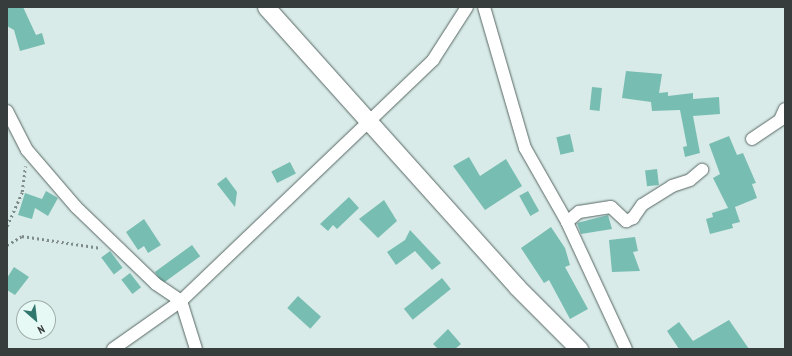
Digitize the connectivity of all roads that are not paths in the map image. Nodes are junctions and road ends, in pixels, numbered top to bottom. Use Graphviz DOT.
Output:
graph roads {
  1 [pos="266,7"];
  2 [pos="467,7"];
  3 [pos="484,7"];
  4 [pos="785,108"];
  5 [pos="7,111"];
  6 [pos="370,121"];
  7 [pos="752,139"];
  8 [pos="702,170"];
  9 [pos="567,222"];
  10 [pos="181,301"];
  11 [pos="113,349"];
  12 [pos="196,349"];
  13 [pos="579,349"];
  14 [pos="626,349"];
  1 -- 6 [label="street"];
  2 -- 6 [label="street"];
  3 -- 9 [label="street"];
  4 -- 7 [label="street"];
  5 -- 10 [label="street"];
  6 -- 10 [label="street"];
  6 -- 13 [label="street"];
  8 -- 9 [label="street"];
  9 -- 14 [label="street"];
  10 -- 11 [label="street"];
  10 -- 12 [label="street"];
}
